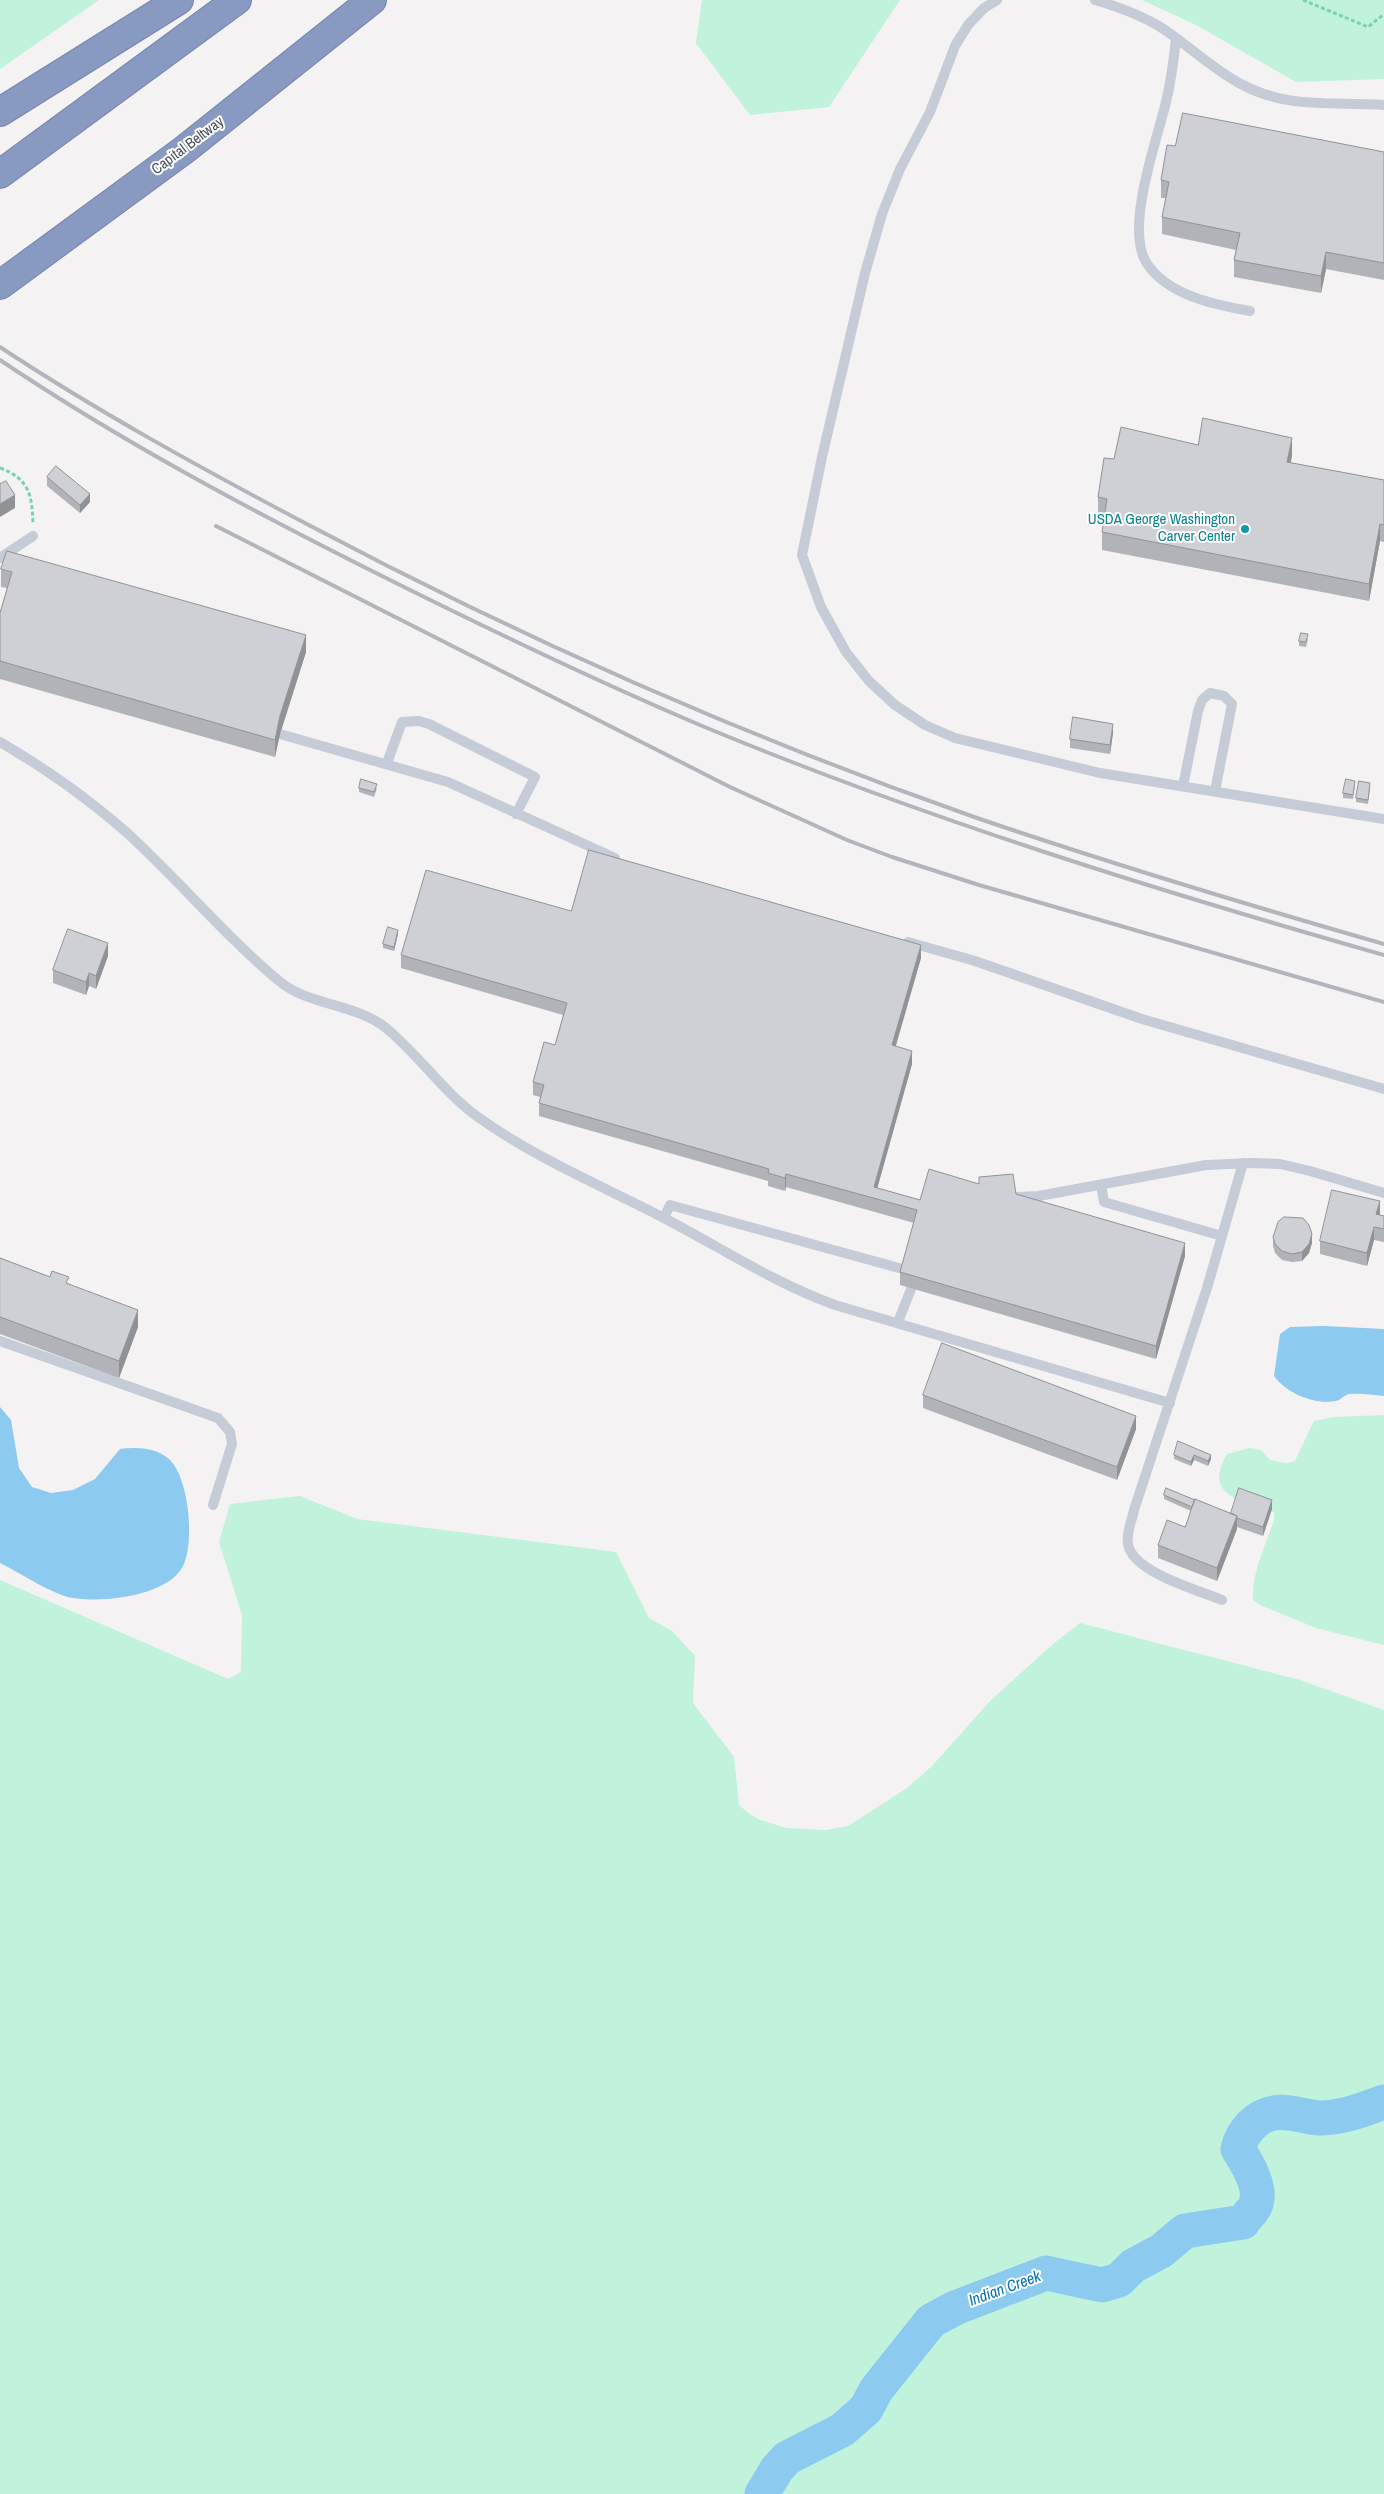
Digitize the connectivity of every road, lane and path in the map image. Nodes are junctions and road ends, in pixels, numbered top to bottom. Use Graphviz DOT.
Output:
graph roads {
  1 [pos="179,0"];
  2 [pos="237,0"];
  3 [pos="372,0"];
  4 [pos="997,0"];
  5 [pos="1095,0"];
  6 [pos="1303,0"];
  7 [pos="1384,14"];
  8 [pos="1176,38"];
  9 [pos="1384,105"];
  10 [pos="0,112"];
  11 [pos="0,174"];
  12 [pos="4,283"];
  13 [pos="1250,311"];
  14 [pos="0,468"];
  15 [pos="33,536"];
  16 [pos="0,558"];
  17 [pos="280,734"];
  18 [pos="0,742"];
  19 [pos="387,764"];
  20 [pos="1182,786"];
  21 [pos="1215,791"];
  22 [pos="516,814"];
  23 [pos="1384,819"];
  24 [pos="629,863"];
  25 [pos="898,939"];
  26 [pos="1384,1089"];
  27 [pos="1243,1163"];
  28 [pos="1101,1185"];
  29 [pos="1384,1193"];
  30 [pos="1015,1197"];
  31 [pos="664,1218"];
  32 [pos="1222,1236"];
  33 [pos="899,1268"];
  34 [pos="911,1289"];
  35 [pos="898,1322"];
  36 [pos="0,1341"];
  37 [pos="1170,1403"];
  38 [pos="213,1505"];
  39 [pos="1222,1600"];
  1 -- 10 [label="highway"];
  2 -- 11 [label="highway"];
  3 -- 12 [label="highway, Capital Beltway"];
  4 -- 20 [label="lane"];
  5 -- 8 [label="lane"];
  6 -- 7 [label="path"];
  8 -- 9 [label="lane"];
  8 -- 13 [label="lane"];
  14 -- 15 [label="path"];
  15 -- 16 [label="lane"];
  17 -- 19 [label="lane"];
  18 -- 31 [label="lane"];
  19 -- 22 [label="lane"];
  19 -- 22 [label="lane"];
  20 -- 21 [label="lane"];
  20 -- 21 [label="lane"];
  21 -- 23 [label="lane"];
  22 -- 24 [label="lane"];
  25 -- 26 [label="lane"];
  27 -- 28 [label="lane"];
  27 -- 29 [label="lane"];
  27 -- 32 [label="lane"];
  28 -- 30 [label="lane"];
  28 -- 32 [label="lane"];
  31 -- 33 [label="lane"];
  31 -- 35 [label="lane"];
  32 -- 37 [label="lane"];
  34 -- 35 [label="lane"];
  35 -- 37 [label="lane"];
  36 -- 38 [label="lane"];
  37 -- 39 [label="lane"];
}
